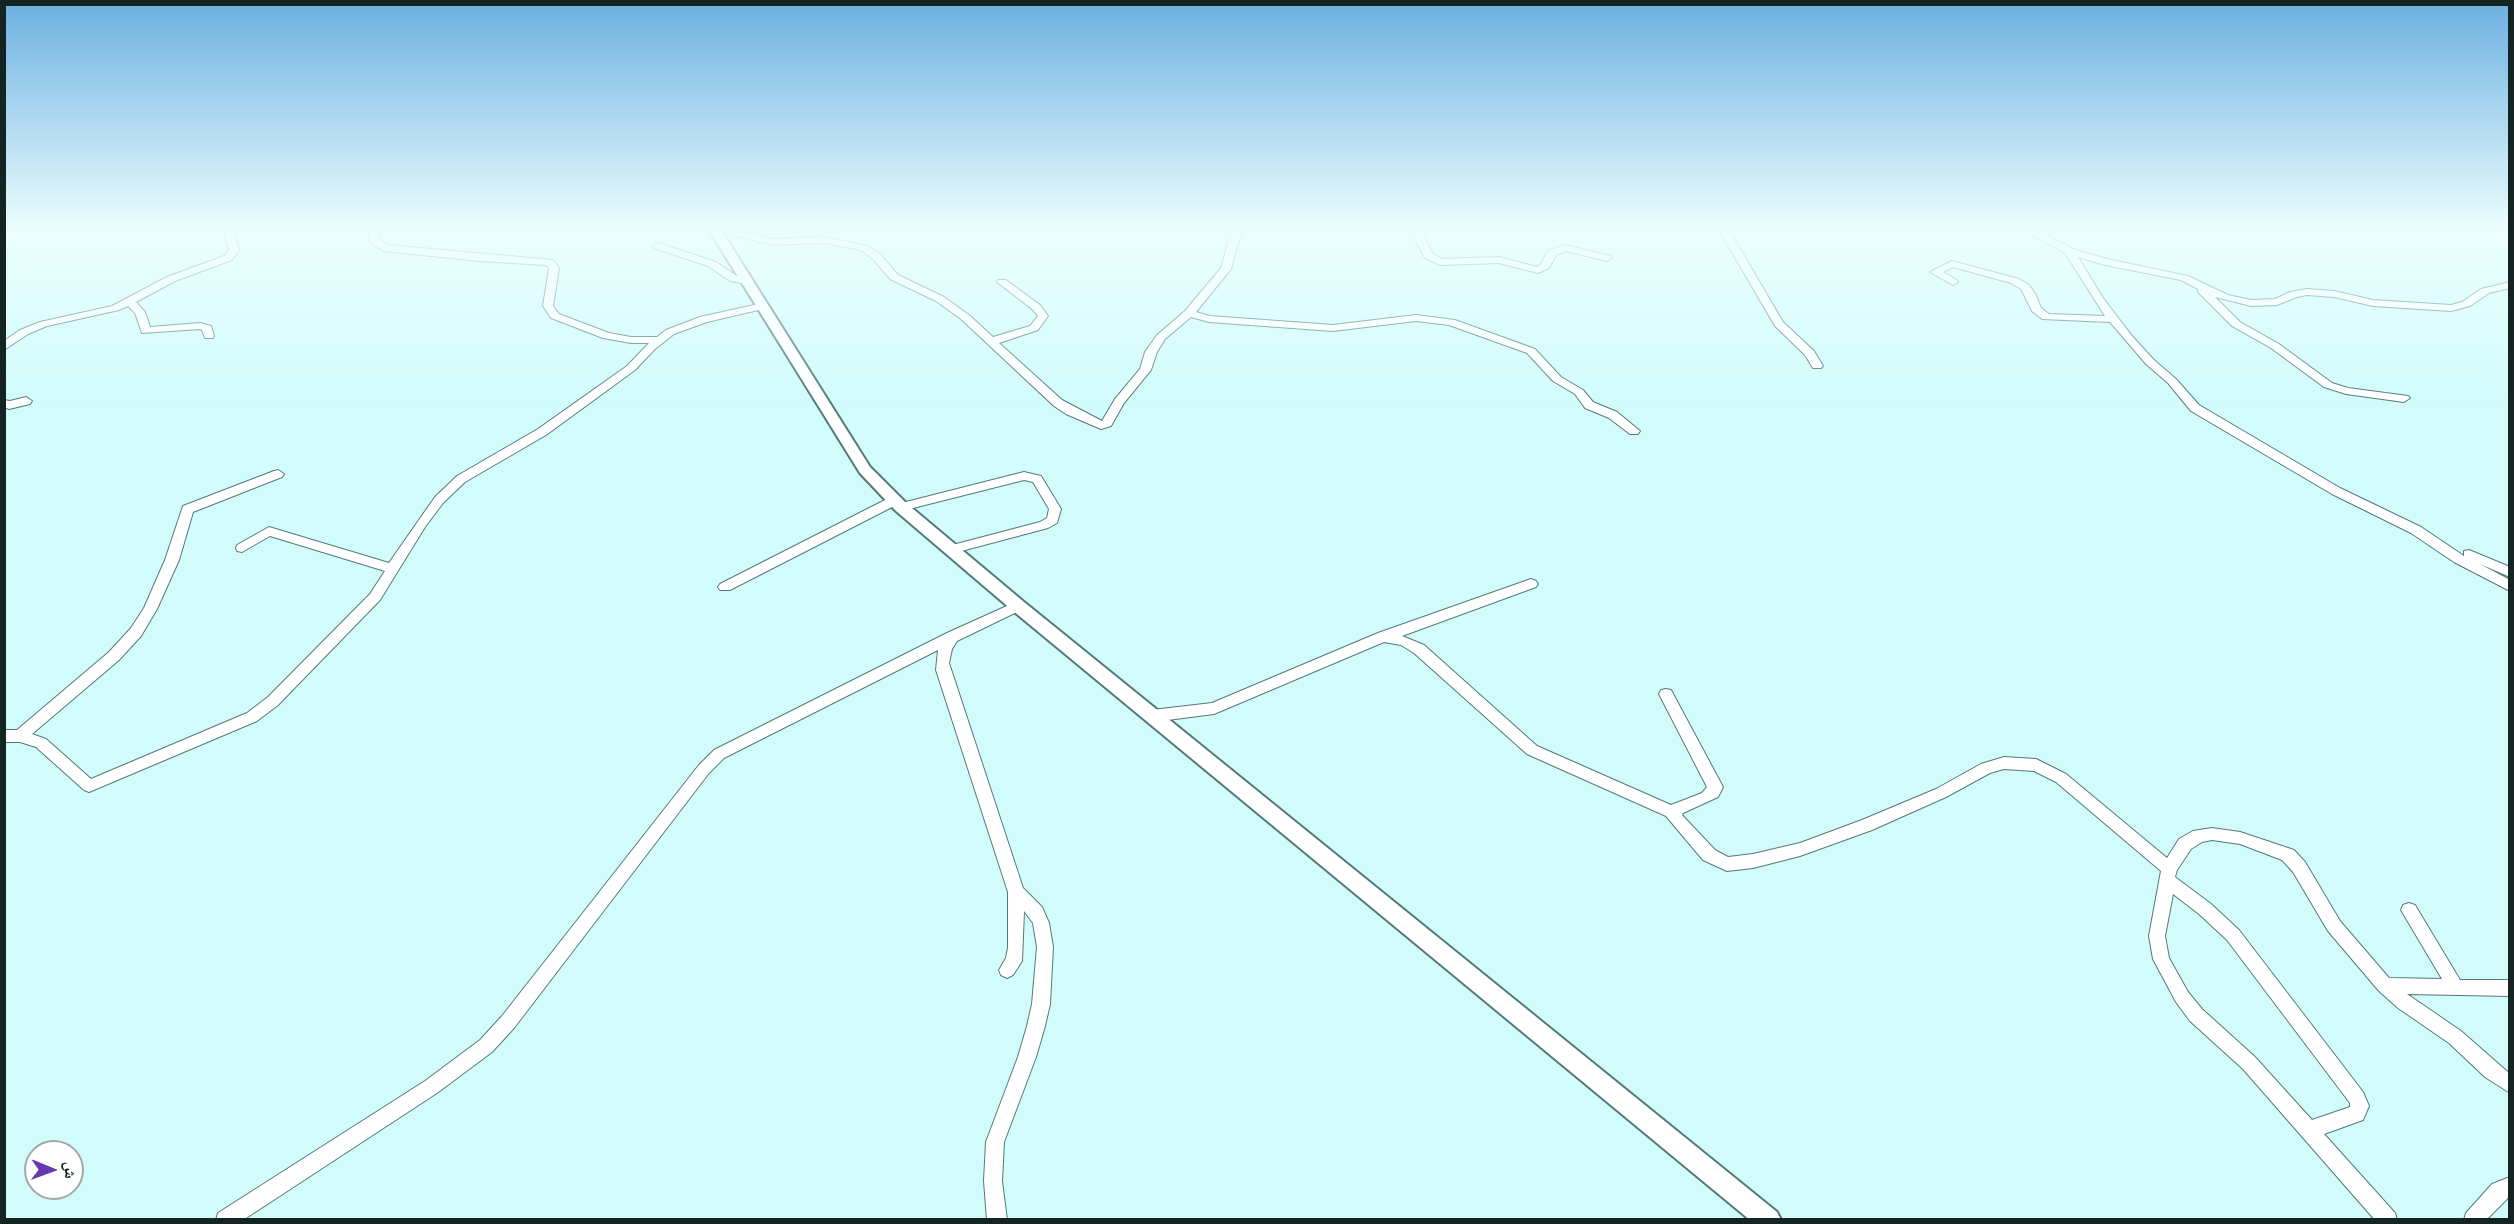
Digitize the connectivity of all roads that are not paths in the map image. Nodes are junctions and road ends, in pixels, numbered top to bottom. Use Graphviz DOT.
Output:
graph roads {
  1 [pos="157,287"];
  2 [pos="551,287"];
  3 [pos="751,287"];
  4 [pos="915,287"];
  5 [pos="1009,287"];
  6 [pos="1210,287"];
  7 [pos="1757,287"];
  8 [pos="2025,287"];
  9 [pos="2091,287"];
  10 [pos="2197,287"];
  11 [pos="2203,287"];
  12 [pos="2501,287"];
  13 [pos="130,302"];
  14 [pos="763,306"];
  15 [pos="1189,313"];
  16 [pos="2114,319"];
  17 [pos="209,336"];
  18 [pos="658,340"];
  19 [pos="993,341"];
  20 [pos="4,347"];
  21 [pos="1817,366"];
  22 [pos="2404,398"];
  23 [pos="26,401"];
  24 [pos="4,403"];
  25 [pos="1634,431"];
  26 [pos="278,474"];
  27 [pos="898,503"];
  28 [pos="2431,539"];
  29 [pos="242,548"];
  30 [pos="950,550"];
  31 [pos="393,569"];
  32 [pos="2510,573"];
  33 [pos="1531,585"];
  34 [pos="2510,586"];
  35 [pos="724,587"];
  36 [pos="1017,606"];
  37 [pos="952,637"];
  38 [pos="1383,637"];
  39 [pos="1666,694"];
  40 [pos="1152,716"];
  41 [pos="4,736"];
  42 [pos="20,736"];
  43 [pos="1674,813"];
  44 [pos="2168,874"];
  45 [pos="1016,892"];
  46 [pos="2409,910"];
  47 [pos="1007,970"];
  48 [pos="2385,986"];
  49 [pos="2456,988"];
  50 [pos="2510,988"];
  51 [pos="2510,1085"];
  52 [pos="2309,1130"];
  53 [pos="2510,1186"];
  54 [pos="225,1220"];
  55 [pos="997,1220"];
  56 [pos="1769,1220"];
  57 [pos="2388,1220"];
  58 [pos="2473,1220"];
  1 -- 13 [label="street"];
  2 -- 18 [label="street"];
  3 -- 14 [label="main road"];
  4 -- 19 [label="street"];
  5 -- 19 [label="street"];
  6 -- 15 [label="street"];
  7 -- 21 [label="street"];
  8 -- 16 [label="street"];
  9 -- 16 [label="street"];
  10 -- 22 [label="street"];
  11 -- 12 [label="street"];
  13 -- 17 [label="street"];
  13 -- 20 [label="street"];
  14 -- 18 [label="street"];
  14 -- 27 [label="main road"];
  15 -- 19 [label="street"];
  15 -- 25 [label="street"];
  16 -- 28 [label="street"];
  18 -- 31 [label="street"];
  23 -- 24 [label="street"];
  26 -- 42 [label="street"];
  27 -- 30 [label="main road"];
  27 -- 30 [label="street"];
  27 -- 35 [label="street"];
  28 -- 32 [label="street"];
  28 -- 34 [label="street"];
  29 -- 31 [label="street"];
  30 -- 36 [label="main road"];
  31 -- 42 [label="street"];
  33 -- 38 [label="street"];
  36 -- 37 [label="street"];
  36 -- 40 [label="main road"];
  37 -- 45 [label="street"];
  37 -- 54 [label="street"];
  38 -- 40 [label="street"];
  38 -- 43 [label="street"];
  39 -- 43 [label="street"];
  40 -- 56 [label="main road"];
  41 -- 42 [label="street"];
  43 -- 44 [label="street"];
  44 -- 48 [label="street"];
  44 -- 52 [label="street"];
  44 -- 52 [label="street"];
  45 -- 47 [label="street"];
  45 -- 55 [label="street"];
  46 -- 49 [label="street"];
  48 -- 49 [label="street"];
  48 -- 51 [label="street"];
  49 -- 50 [label="street"];
  52 -- 57 [label="street"];
  53 -- 58 [label="street"];
}
